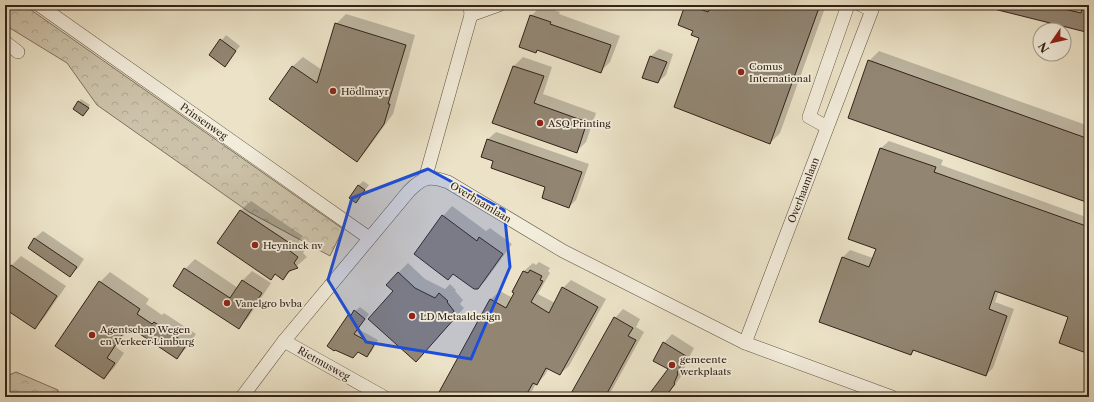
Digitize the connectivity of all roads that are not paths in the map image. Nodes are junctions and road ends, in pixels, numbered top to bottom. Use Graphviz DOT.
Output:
graph roads {
  1 [pos="39,5"];
  2 [pos="499,5"];
  3 [pos="848,5"];
  4 [pos="862,5"];
  5 [pos="471,10"];
  6 [pos="5,42"];
  7 [pos="18,52"];
  8 [pos="827,127"];
  9 [pos="425,179"];
  10 [pos="369,238"];
  11 [pos="284,341"];
  12 [pos="745,343"];
  13 [pos="242,397"];
  14 [pos="384,397"];
  15 [pos="892,397"];
  1 -- 10 [label="street, Prinsenweg"];
  2 -- 5 [label="street"];
  3 -- 8 [label="street"];
  4 -- 8 [label="street, Overhaamlaan"];
  5 -- 9 [label="street"];
  6 -- 7 [label="street"];
  8 -- 12 [label="street, Overhaamlaan"];
  9 -- 10 [label="street"];
  9 -- 12 [label="street, Overhaamlaan"];
  10 -- 11 [label="street"];
  11 -- 13 [label="street"];
  11 -- 14 [label="street, Rietmusweg"];
  12 -- 15 [label="street, Overhaamlaan"];
}
